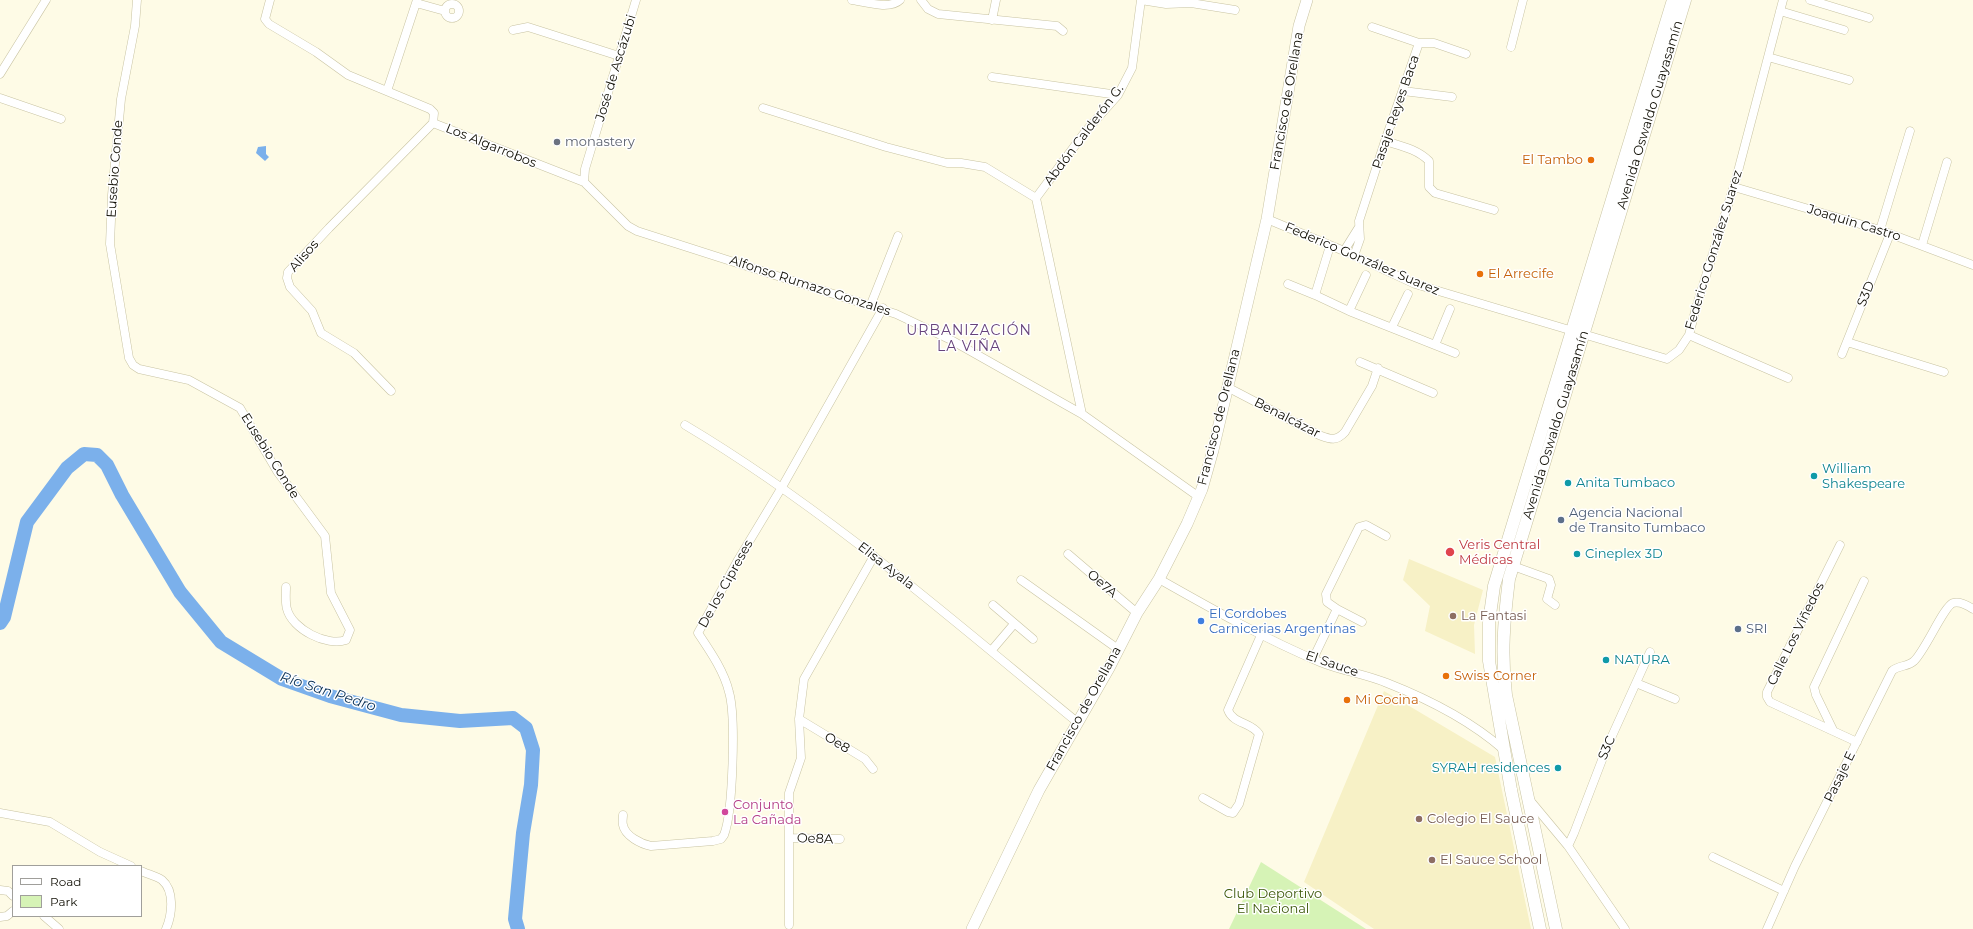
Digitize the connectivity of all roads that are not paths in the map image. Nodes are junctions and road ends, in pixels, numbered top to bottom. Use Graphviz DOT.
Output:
graph roads {
  1 [pos="46,0"];
  2 [pos="137,0"];
  3 [pos="270,0"];
  4 [pos="636,0"];
  5 [pos="852,0"];
  6 [pos="900,0"];
  7 [pos="921,0"];
  8 [pos="996,0"];
  9 [pos="1141,0"];
  10 [pos="1307,0"];
  11 [pos="1523,0"];
  12 [pos="1673,0"];
  13 [pos="1685,0"];
  14 [pos="1783,0"];
  15 [pos="1810,0"];
  16 [pos="416,2"];
  17 [pos="1235,10"];
  18 [pos="445,11"];
  19 [pos="1780,11"];
  20 [pos="1869,18"];
  21 [pos="992,20"];
  22 [pos="1372,27"];
  23 [pos="513,30"];
  24 [pos="1844,30"];
  25 [pos="1063,31"];
  26 [pos="1419,43"];
  27 [pos="1510,47"];
  28 [pos="1466,54"];
  29 [pos="620,56"];
  30 [pos="1768,57"];
  31 [pos="0,74"];
  32 [pos="992,78"];
  33 [pos="1850,80"];
  34 [pos="1403,90"];
  35 [pos="387,91"];
  36 [pos="1118,95"];
  37 [pos="1452,97"];
  38 [pos="0,98"];
  39 [pos="762,108"];
  40 [pos="61,120"];
  41 [pos="433,123"];
  42 [pos="1910,131"];
  43 [pos="1385,142"];
  44 [pos="1947,162"];
  45 [pos="584,182"];
  46 [pos="1734,187"];
  47 [pos="1036,198"];
  48 [pos="1494,210"];
  49 [pos="1267,219"];
  50 [pos="1358,227"];
  51 [pos="1880,230"];
  52 [pos="1890,234"];
  53 [pos="898,236"];
  54 [pos="1922,244"];
  55 [pos="1330,246"];
  56 [pos="1344,251"];
  57 [pos="1354,256"];
  58 [pos="1972,262"];
  59 [pos="1366,275"];
  60 [pos="1288,284"];
  61 [pos="1408,294"];
  62 [pos="1315,295"];
  63 [pos="871,304"];
  64 [pos="883,308"];
  65 [pos="1450,309"];
  66 [pos="1349,311"];
  67 [pos="1392,327"];
  68 [pos="1572,330"];
  69 [pos="1584,333"];
  70 [pos="1689,336"];
  71 [pos="1847,342"];
  72 [pos="1435,345"];
  73 [pos="1455,352"];
  74 [pos="1842,354"];
  75 [pos="1360,362"];
  76 [pos="1378,368"];
  77 [pos="1944,372"];
  78 [pos="1788,378"];
  79 [pos="1227,387"];
  80 [pos="391,391"];
  81 [pos="1433,393"];
  82 [pos="1082,414"];
  83 [pos="685,424"];
  84 [pos="782,487"];
  85 [pos="1199,498"];
  86 [pos="1386,536"];
  87 [pos="1840,545"];
  88 [pos="1068,554"];
  89 [pos="874,556"];
  90 [pos="1513,566"];
  91 [pos="1159,579"];
  92 [pos="1021,580"];
  93 [pos="1864,581"];
  94 [pos="286,587"];
  95 [pos="993,605"];
  96 [pos="1555,605"];
  97 [pos="1337,609"];
  98 [pos="1973,609"];
  99 [pos="1137,613"];
  100 [pos="1362,622"];
  101 [pos="1014,624"];
  102 [pos="1261,635"];
  103 [pos="1033,639"];
  104 [pos="1118,649"];
  105 [pos="991,651"];
  106 [pos="1650,652"];
  107 [pos="1313,659"];
  108 [pos="1636,684"];
  109 [pos="1675,699"];
  110 [pos="798,719"];
  111 [pos="1077,722"];
  112 [pos="1833,730"];
  113 [pos="1857,742"];
  114 [pos="1504,750"];
  115 [pos="872,769"];
  116 [pos="1527,796"];
  117 [pos="1203,798"];
  118 [pos="0,813"];
  119 [pos="623,815"];
  120 [pos="790,838"];
  121 [pos="840,840"];
  122 [pos="1568,846"];
  123 [pos="1713,857"];
  124 [pos="129,865"];
  125 [pos="142,871"];
  126 [pos="1,889"];
  127 [pos="1784,891"];
  128 [pos="12,894"];
  129 [pos="45,917"];
  130 [pos="789,925"];
  131 [pos="59,929"];
  132 [pos="166,929"];
  133 [pos="972,929"];
  134 [pos="1540,929"];
  135 [pos="1556,929"];
  136 [pos="1625,929"];
  137 [pos="1767,929"];
  1 -- 31 [label="street"];
  2 -- 94 [label="street, Eusebio Conde"];
  3 -- 35 [label="street, Los Algarrobos"];
  4 -- 29 [label="street, José de Ascázubi"];
  5 -- 6 [label="street"];
  7 -- 21 [label="street"];
  8 -- 21 [label="street"];
  9 -- 17 [label="street"];
  9 -- 36 [label="street, Abdón Calderón G."];
  10 -- 49 [label="street, Francisco de Orellana"];
  11 -- 27 [label="street"];
  12 -- 68 [label="main road, Avenida Oswaldo Guayasamín"];
  13 -- 69 [label="main road, Avenida Oswaldo Guayasamín"];
  14 -- 19 [label="street, Federico González Suarez"];
  15 -- 20 [label="street"];
  16 -- 18 [label="street"];
  16 -- 35 [label="street"];
  19 -- 24 [label="street"];
  19 -- 30 [label="street, Federico González Suarez"];
  21 -- 25 [label="street"];
  22 -- 26 [label="street"];
  23 -- 29 [label="street"];
  26 -- 28 [label="street, Pasaje Reyes Baca"];
  26 -- 34 [label="street, Pasaje Reyes Baca"];
  29 -- 45 [label="street, José de Ascázubi"];
  30 -- 33 [label="street"];
  30 -- 46 [label="street, Federico González Suarez"];
  32 -- 36 [label="street"];
  34 -- 37 [label="street"];
  34 -- 43 [label="street, Pasaje Reyes Baca"];
  35 -- 41 [label="street, Los Algarrobos"];
  36 -- 47 [label="street, Abdón Calderón G."];
  38 -- 40 [label="street"];
  39 -- 47 [label="street"];
  41 -- 45 [label="street, Los Algarrobos"];
  41 -- 80 [label="street, Alisos"];
  42 -- 51 [label="street"];
  43 -- 48 [label="street"];
  43 -- 50 [label="street, Pasaje Reyes Baca"];
  44 -- 54 [label="street"];
  45 -- 63 [label="street, Alfonso Rumazo Gonzales"];
  46 -- 51 [label="street, Joaquin Castro"];
  46 -- 70 [label="street, Federico González Suarez"];
  47 -- 82 [label="street"];
  49 -- 55 [label="street, Federico González Suarez"];
  49 -- 79 [label="street, Francisco de Orellana"];
  50 -- 56 [label="street, Pasaje Reyes Baca"];
  50 -- 57 [label="street, Pasaje Reyes Baca"];
  51 -- 52 [label="street, Joaquin Castro"];
  52 -- 54 [label="street, Joaquin Castro"];
  52 -- 71 [label="street, S3D"];
  53 -- 63 [label="street"];
  54 -- 58 [label="street, Joaquin Castro"];
  55 -- 56 [label="street, Federico González Suarez"];
  55 -- 62 [label="street"];
  56 -- 57 [label="street, Federico González Suarez"];
  57 -- 68 [label="street, Federico González Suarez"];
  59 -- 66 [label="street"];
  60 -- 62 [label="street"];
  61 -- 67 [label="street"];
  62 -- 66 [label="street"];
  63 -- 64 [label="street, Alfonso Rumazo Gonzales"];
  64 -- 82 [label="street, Alfonso Rumazo Gonzales"];
  64 -- 84 [label="street, De los Cipreses"];
  65 -- 72 [label="street"];
  66 -- 67 [label="street"];
  67 -- 72 [label="street"];
  68 -- 69 [label="street, Federico González Suarez"];
  68 -- 114 [label="main road, Avenida Oswaldo Guayasamín"];
  69 -- 70 [label="street, Federico González Suarez"];
  69 -- 90 [label="main road, Avenida Oswaldo Guayasamín"];
  70 -- 78 [label="street"];
  71 -- 74 [label="street, S3D"];
  71 -- 77 [label="street"];
  72 -- 73 [label="street"];
  75 -- 76 [label="street"];
  76 -- 79 [label="street, Benalcázar"];
  76 -- 81 [label="street"];
  79 -- 85 [label="street, Francisco de Orellana"];
  82 -- 85 [label="street, Alfonso Rumazo Gonzales"];
  83 -- 84 [label="street, Elisa Ayala"];
  84 -- 89 [label="street, Elisa Ayala"];
  84 -- 119 [label="street, De los Cipreses"];
  85 -- 91 [label="street, Francisco de Orellana"];
  86 -- 97 [label="street"];
  87 -- 112 [label="street, Calle Los Viñedos"];
  88 -- 99 [label="street, Oe7A"];
  89 -- 105 [label="street, Elisa Ayala"];
  89 -- 110 [label="street"];
  90 -- 96 [label="street"];
  90 -- 116 [label="main road, Avenida Oswaldo Guayasamín"];
  91 -- 99 [label="street, Francisco de Orellana"];
  91 -- 102 [label="street, El Sauce"];
  92 -- 104 [label="street"];
  93 -- 112 [label="street"];
  95 -- 101 [label="street"];
  97 -- 100 [label="street"];
  97 -- 107 [label="street"];
  98 -- 113 [label="street, Pasaje E"];
  99 -- 104 [label="street, Francisco de Orellana"];
  101 -- 103 [label="street"];
  101 -- 105 [label="street"];
  102 -- 107 [label="street, El Sauce"];
  102 -- 117 [label="street"];
  104 -- 111 [label="street, Francisco de Orellana"];
  105 -- 111 [label="street, Elisa Ayala"];
  106 -- 108 [label="street, S3C"];
  107 -- 114 [label="street, El Sauce"];
  108 -- 109 [label="street"];
  108 -- 122 [label="street, S3C"];
  110 -- 115 [label="street, Oe8"];
  110 -- 120 [label="street"];
  111 -- 133 [label="street, Francisco de Orellana"];
  112 -- 113 [label="street, Calle Los Viñedos"];
  113 -- 127 [label="street, Pasaje E"];
  114 -- 134 [label="main road, Avenida Oswaldo Guayasamín"];
  116 -- 122 [label="street"];
  116 -- 135 [label="main road, Avenida Oswaldo Guayasamín"];
  118 -- 124 [label="street"];
  120 -- 121 [label="street, Oe8A"];
  120 -- 130 [label="street"];
  122 -- 136 [label="street"];
  123 -- 127 [label="street"];
  125 -- 132 [label="street"];
  126 -- 128 [label="street"];
  127 -- 137 [label="street, Pasaje E"];
  129 -- 131 [label="street"];
}
